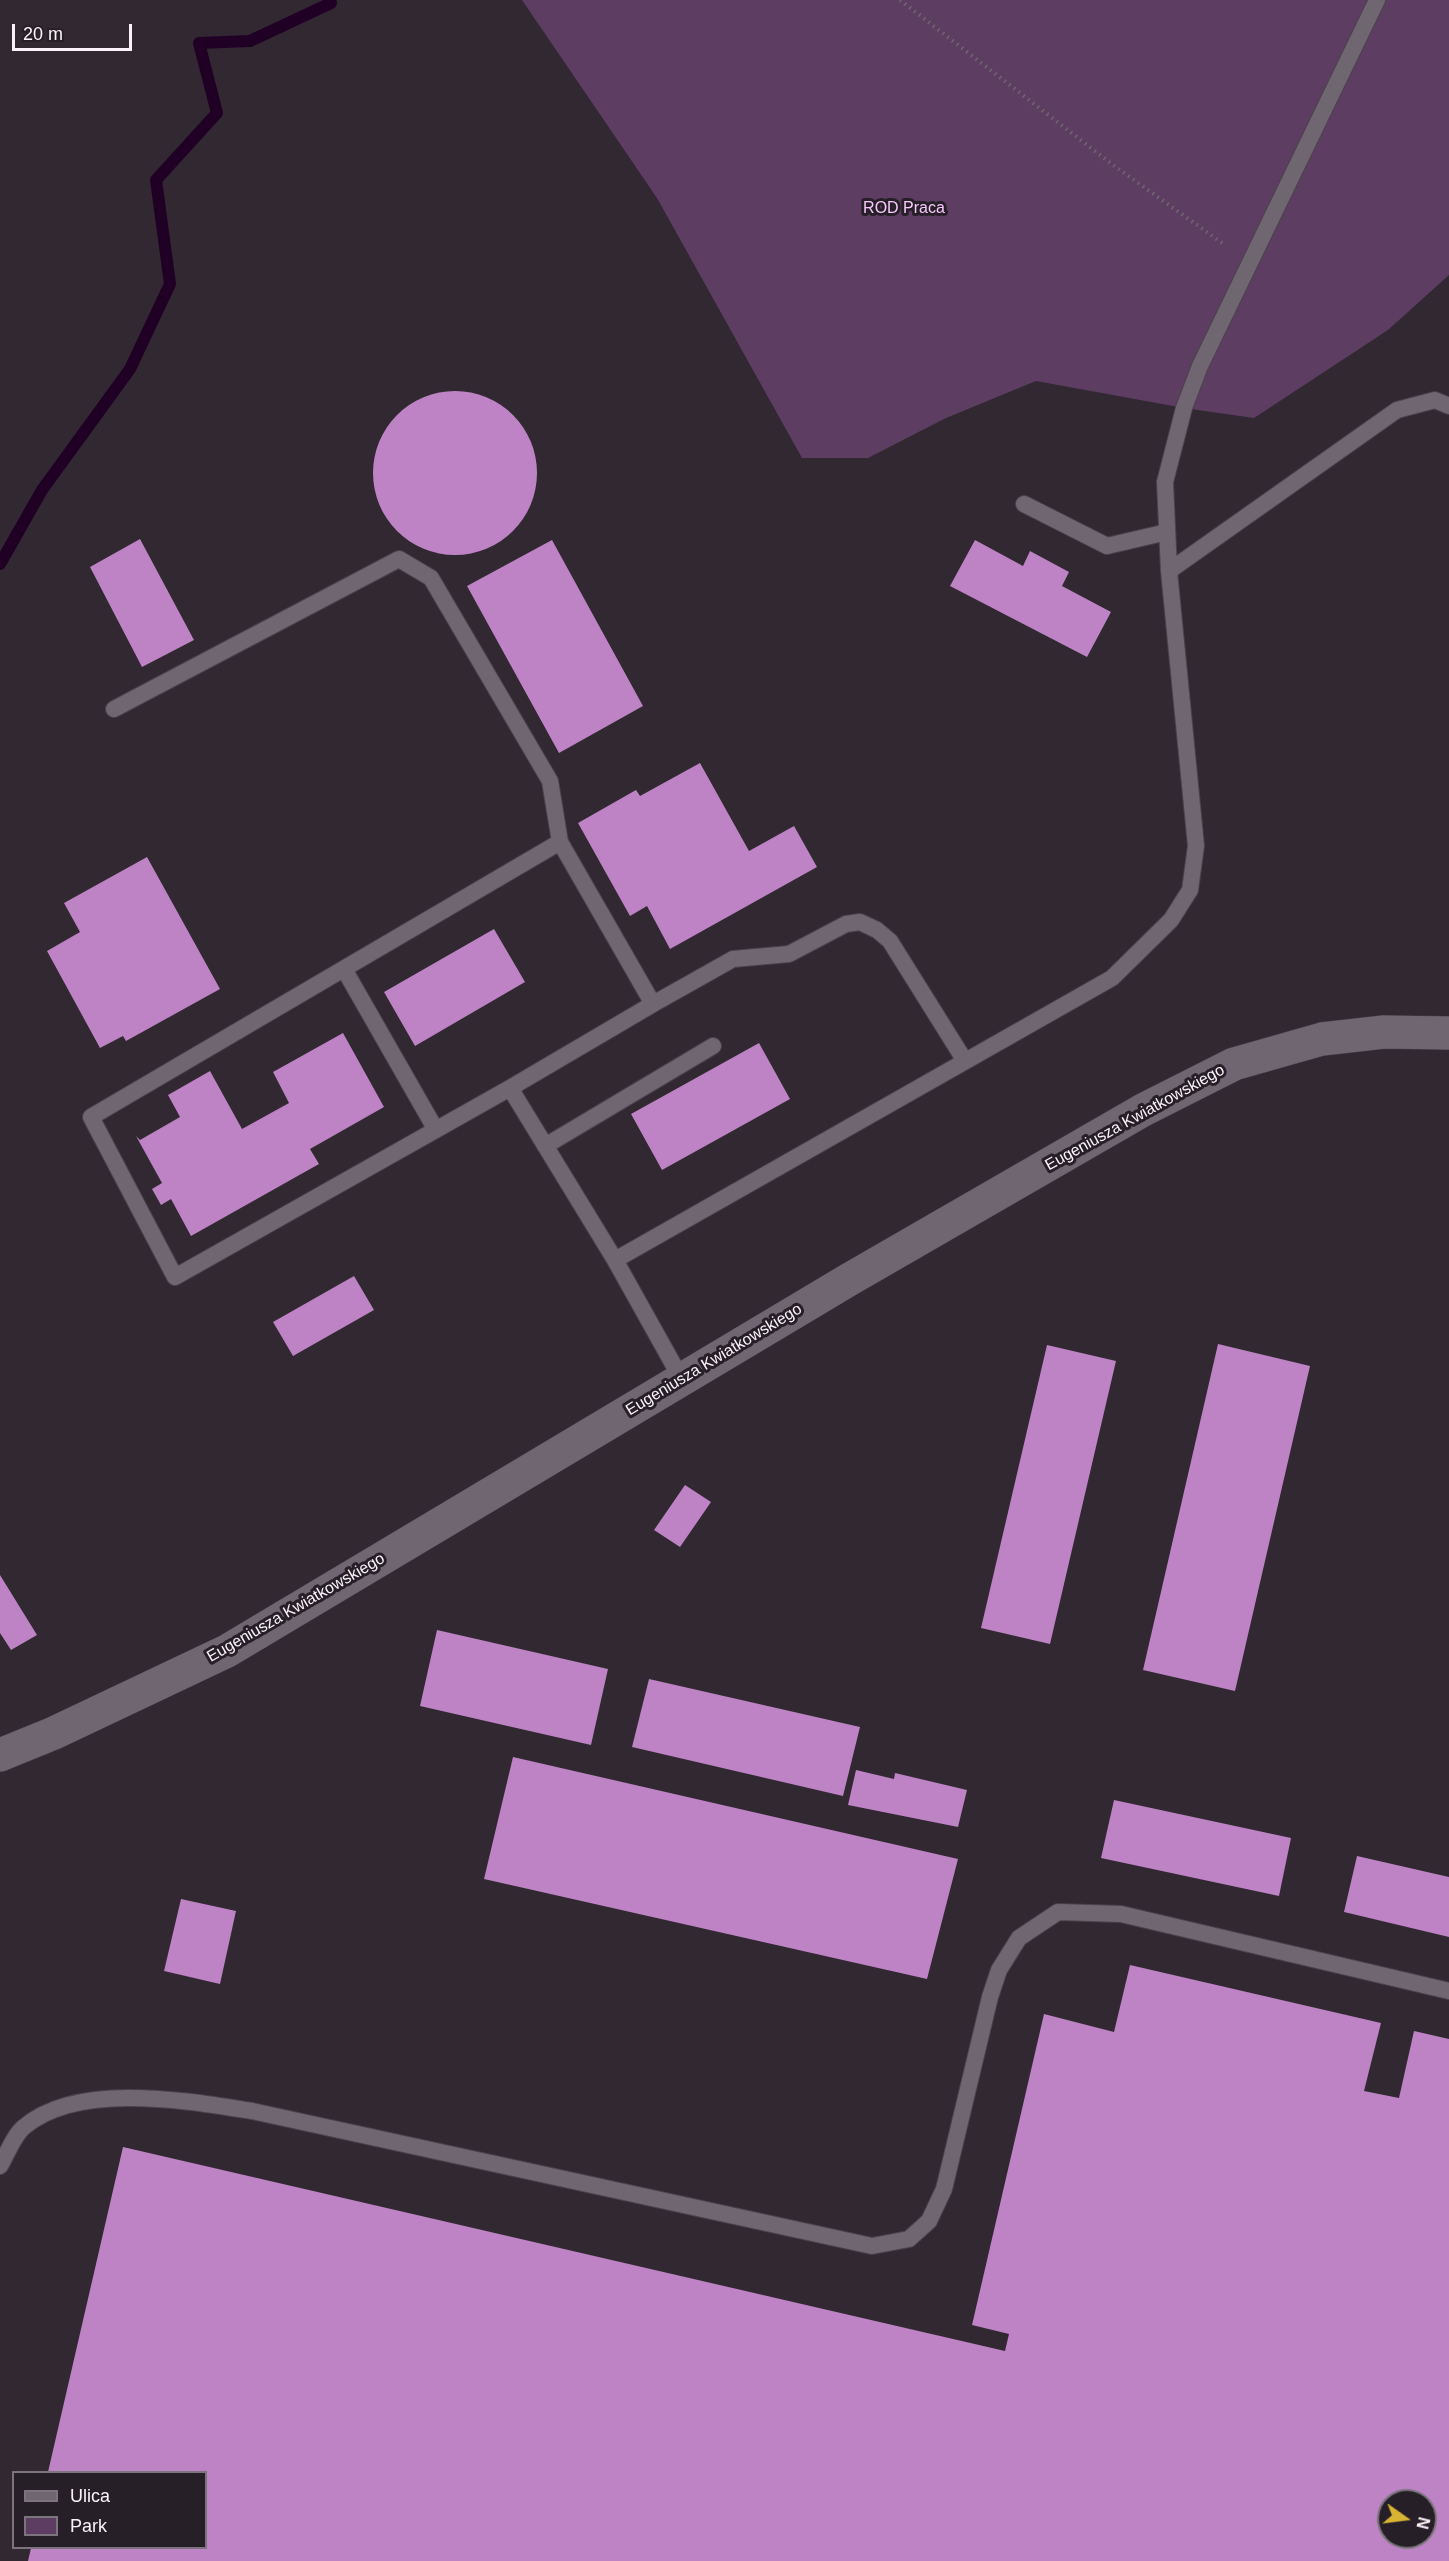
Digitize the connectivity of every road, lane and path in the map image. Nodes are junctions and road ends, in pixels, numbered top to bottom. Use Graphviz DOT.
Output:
graph roads {
  1 [pos="900,0"];
  2 [pos="1377,0"];
  3 [pos="1250,263"];
  4 [pos="1449,406"];
  5 [pos="1024,504"];
  6 [pos="1167,532"];
  7 [pos="1169,571"];
  8 [pos="114,709"];
  9 [pos="560,842"];
  10 [pos="344,969"];
  11 [pos="653,1004"];
  12 [pos="1449,1033"];
  13 [pos="713,1046"];
  14 [pos="965,1060"];
  15 [pos="510,1088"];
  16 [pos="436,1130"];
  17 [pos="545,1146"];
  18 [pos="615,1260"];
  19 [pos="682,1380"];
  20 [pos="0,1755"];
  21 [pos="1449,1990"];
  22 [pos="0,2166"];
  1 -- 3 [label="path"];
  2 -- 3 [label="lane"];
  3 -- 6 [label="lane"];
  4 -- 7 [label="lane"];
  5 -- 6 [label="lane"];
  6 -- 7 [label="lane"];
  7 -- 14 [label="lane"];
  8 -- 9 [label="lane"];
  9 -- 10 [label="lane"];
  9 -- 11 [label="lane"];
  10 -- 16 [label="lane"];
  10 -- 16 [label="lane"];
  11 -- 14 [label="lane"];
  11 -- 15 [label="lane"];
  12 -- 19 [label="street, Eugeniusza Kwiatkowskiego"];
  13 -- 17 [label="lane"];
  14 -- 18 [label="lane"];
  15 -- 16 [label="lane"];
  15 -- 17 [label="lane"];
  17 -- 18 [label="lane"];
  18 -- 19 [label="lane"];
  19 -- 20 [label="street, Eugeniusza Kwiatkowskiego"];
  21 -- 22 [label="lane"];
}
